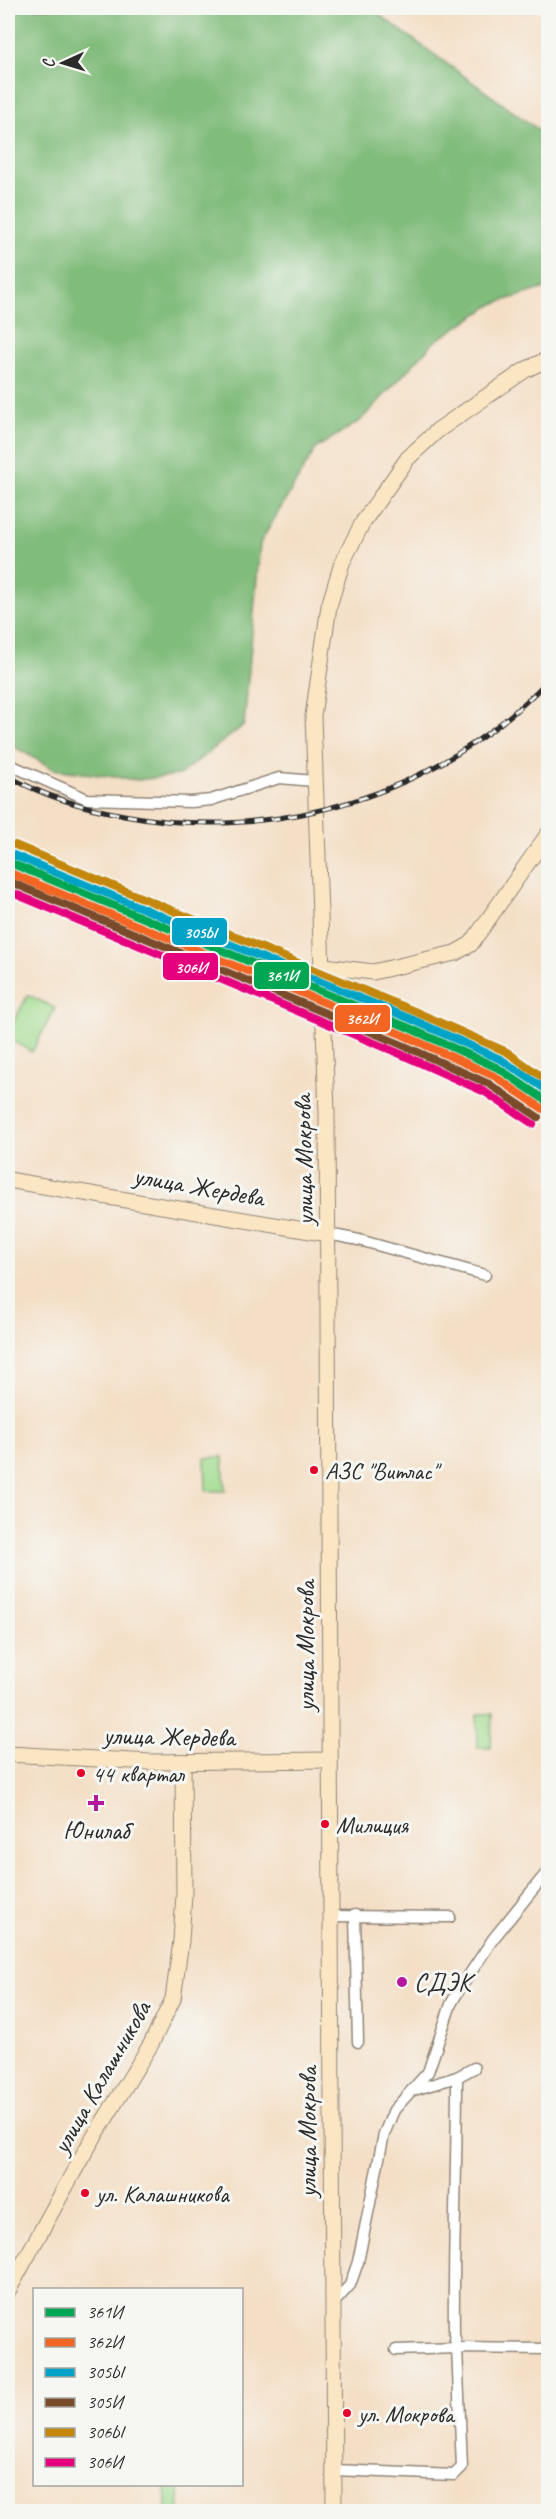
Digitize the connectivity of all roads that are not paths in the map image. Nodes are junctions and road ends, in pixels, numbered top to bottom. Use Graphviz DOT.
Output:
graph roads {
  1 [pos="549,359"];
  2 [pos="8,764"];
  3 [pos="314,781"];
  4 [pos="549,834"];
  5 [pos="324,966"];
  6 [pos="8,1180"];
  7 [pos="328,1234"];
  8 [pos="485,1275"];
  9 [pos="8,1754"];
  10 [pos="329,1761"];
  11 [pos="183,1763"];
  12 [pos="549,1871"];
  13 [pos="355,1915"];
  14 [pos="330,1916"];
  15 [pos="450,1917"];
  16 [pos="358,2042"];
  17 [pos="474,2068"];
  18 [pos="457,2077"];
  19 [pos="414,2090"];
  20 [pos="8,2291"];
  21 [pos="332,2305"];
  22 [pos="457,2348"];
  23 [pos="549,2349"];
  24 [pos="396,2350"];
  25 [pos="334,2470"];
  26 [pos="334,2511"];
  1 -- 3 [label="main road, улица Мокрова"];
  2 -- 3 [label="street"];
  3 -- 5 [label="main road, улица Мокрова"];
  4 -- 5 [label="main road"];
  5 -- 7 [label="main road, улица Мокрова"];
  6 -- 7 [label="main road, улица Жердева"];
  7 -- 8 [label="street, улица Жердева"];
  7 -- 10 [label="main road, улица Мокрова"];
  9 -- 11 [label="main road, улица Жердева"];
  10 -- 11 [label="main road, улица Жердева"];
  10 -- 14 [label="main road, улица Мокрова"];
  11 -- 20 [label="main road, улица Калашникова"];
  12 -- 19 [label="street"];
  13 -- 14 [label="street"];
  13 -- 15 [label="street"];
  13 -- 16 [label="street"];
  14 -- 21 [label="main road, улица Мокрова"];
  17 -- 18 [label="street"];
  18 -- 19 [label="street"];
  18 -- 22 [label="street"];
  19 -- 21 [label="street"];
  21 -- 25 [label="main road, улица Мокрова"];
  22 -- 23 [label="street"];
  22 -- 24 [label="street"];
  22 -- 25 [label="street"];
  25 -- 26 [label="main road, улица Мокрова"];
}
